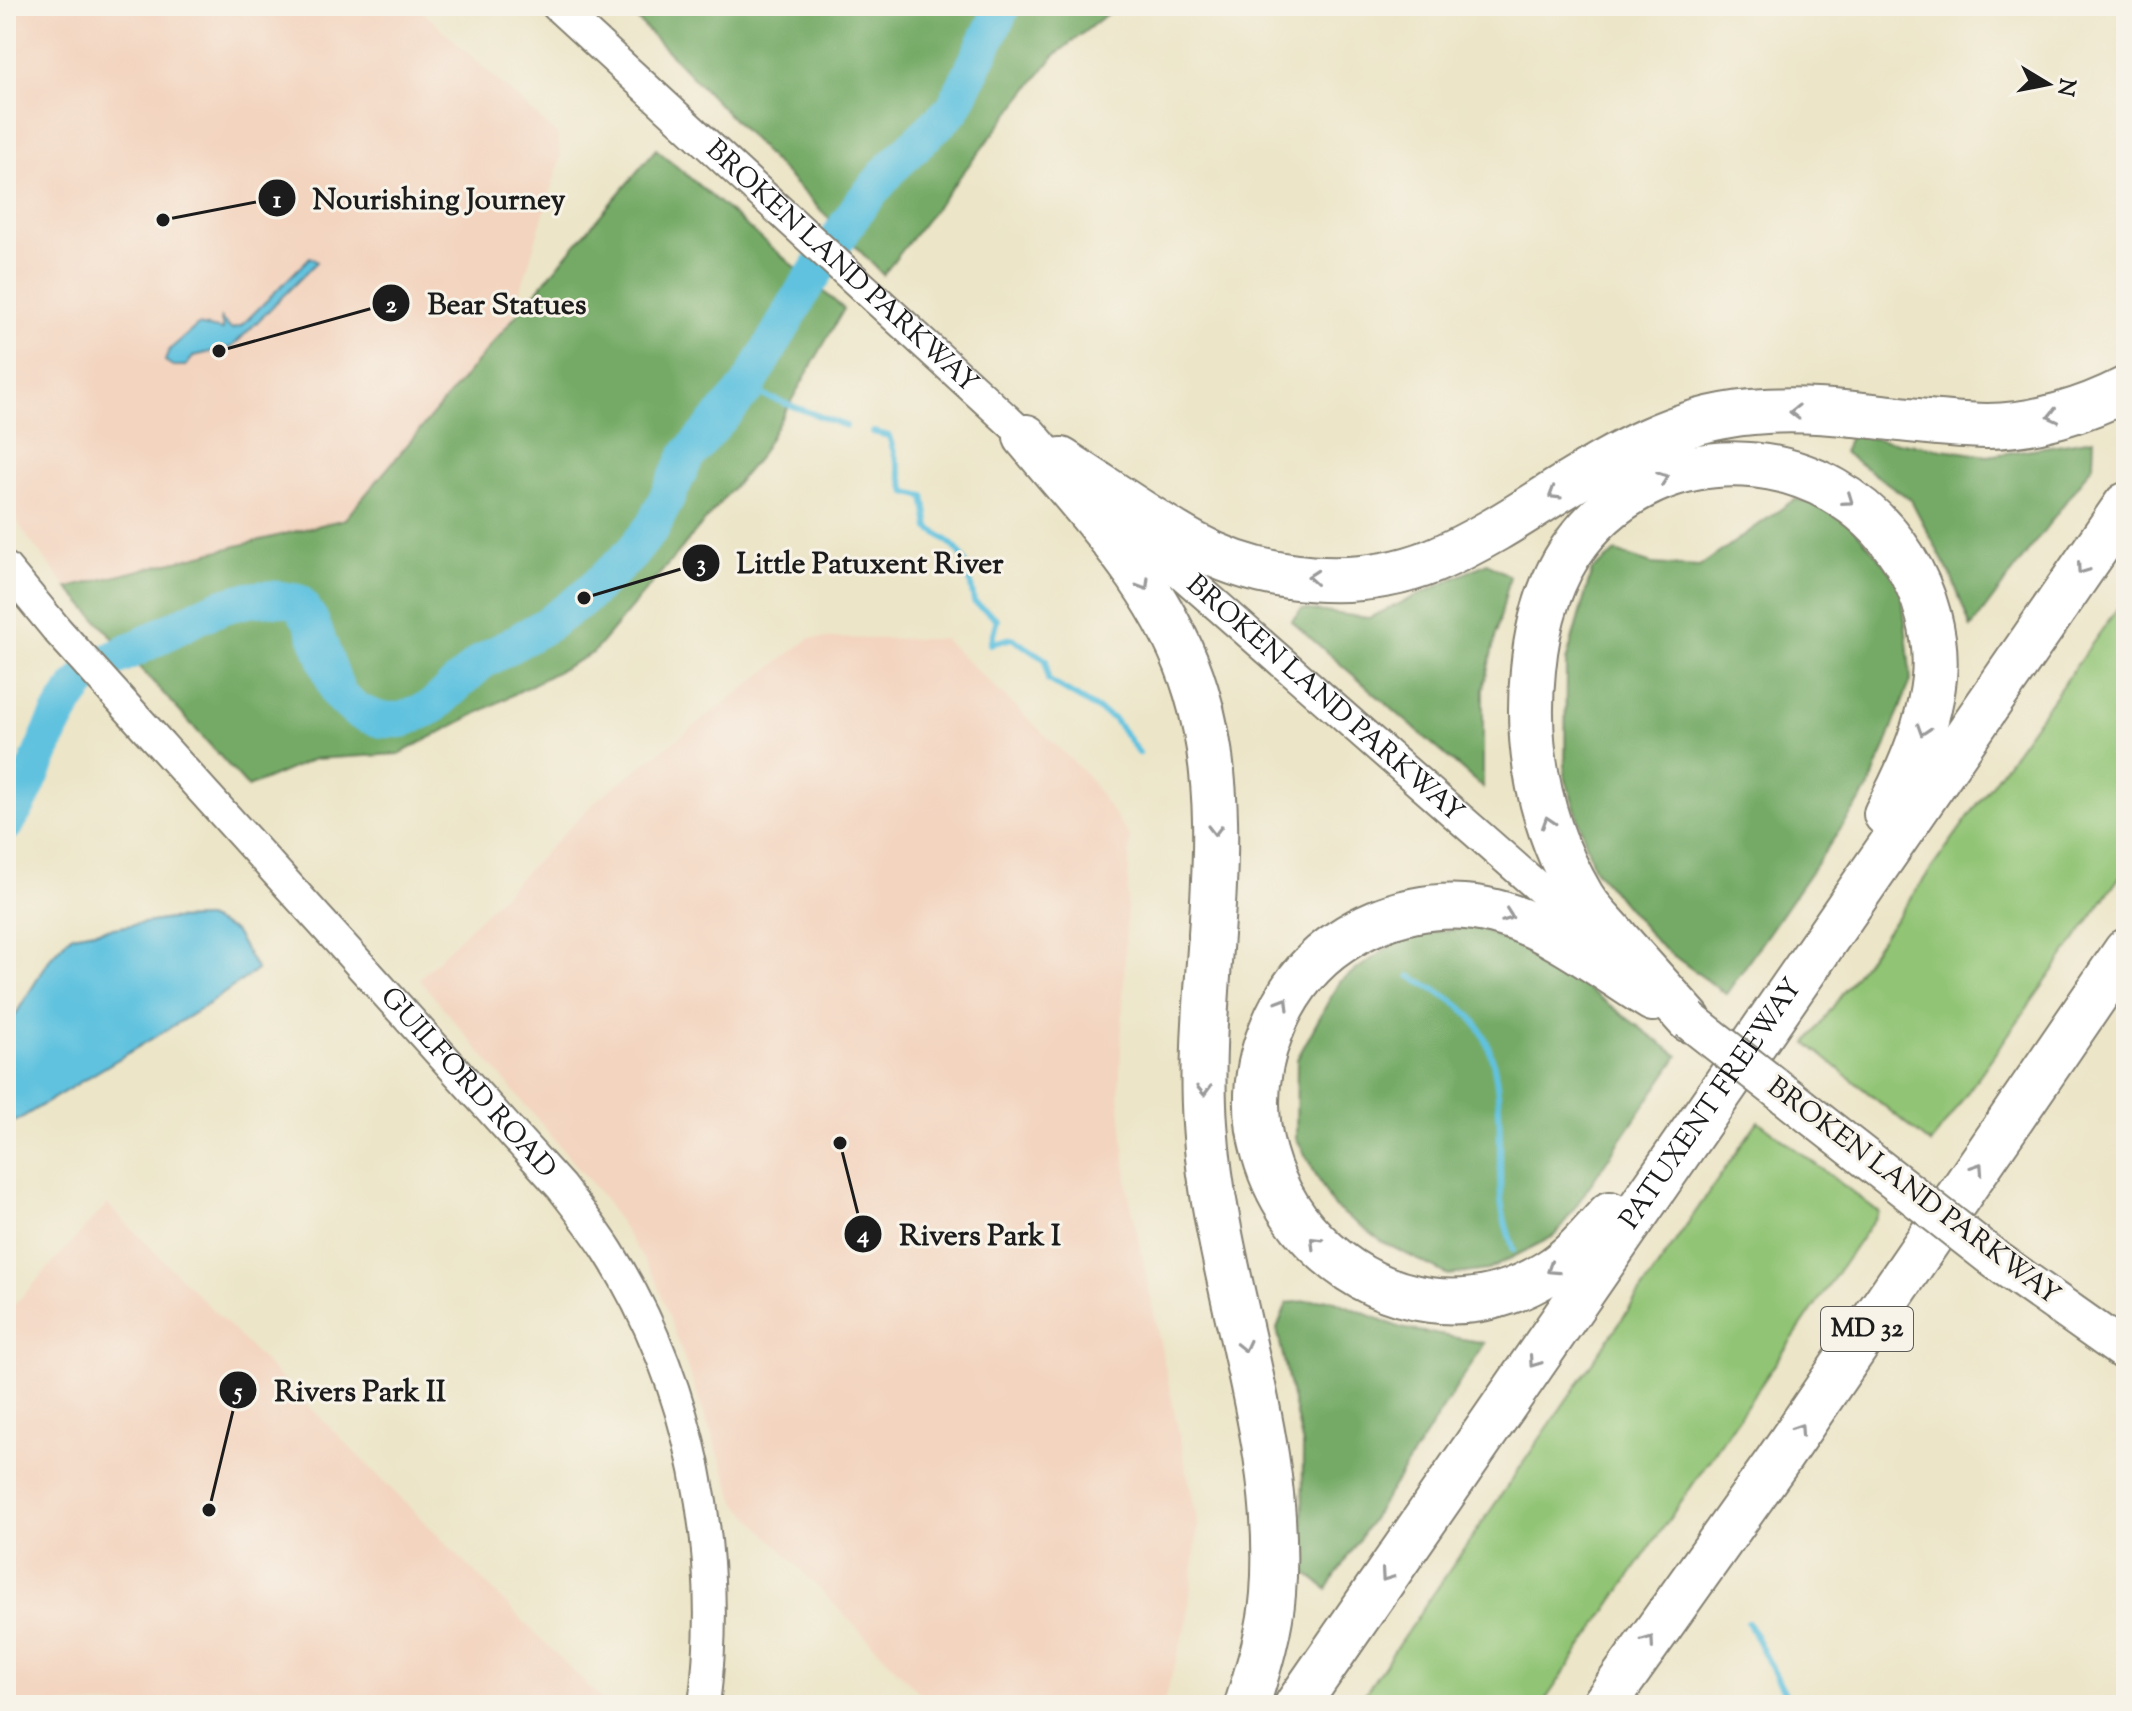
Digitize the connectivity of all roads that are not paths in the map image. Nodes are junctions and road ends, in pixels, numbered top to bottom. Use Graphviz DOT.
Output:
graph roads {
  1 [pos="557,6"];
  2 [pos="2126,389"];
  3 [pos="1026,437"];
  4 [pos="2126,505"];
  5 [pos="6,568"];
  6 [pos="2126,951"];
  7 [pos="1797,981"];
  8 [pos="1689,1020"];
  9 [pos="1722,1091"];
  10 [pos="2126,1352"];
  11 [pos="704,1705"];
  12 [pos="1247,1705"];
  13 [pos="1297,1705"];
  14 [pos="1604,1705"];
  1 -- 3 [label="street, BROKEN LAND PARKWAY"];
  2 -- 3 [label="highway, one-way"];
  3 -- 8 [label="street, BROKEN LAND PARKWAY"];
  3 -- 12 [label="highway, one-way"];
  4 -- 7 [label="highway, PATUXENT FREEWAY, one-way"];
  5 -- 11 [label="street, GUILFORD ROAD"];
  14 -- 6 [label="highway, MD 32, one-way"];
  8 -- 7 [label="highway, one-way"];
  7 -- 9 [label="highway, PATUXENT FREEWAY"];
  9 -- 8 [label="highway, one-way"];
  8 -- 10 [label="main road, BROKEN LAND PARKWAY, bridge"];
  9 -- 13 [label="highway, PATUXENT FREEWAY, one-way"];
}
